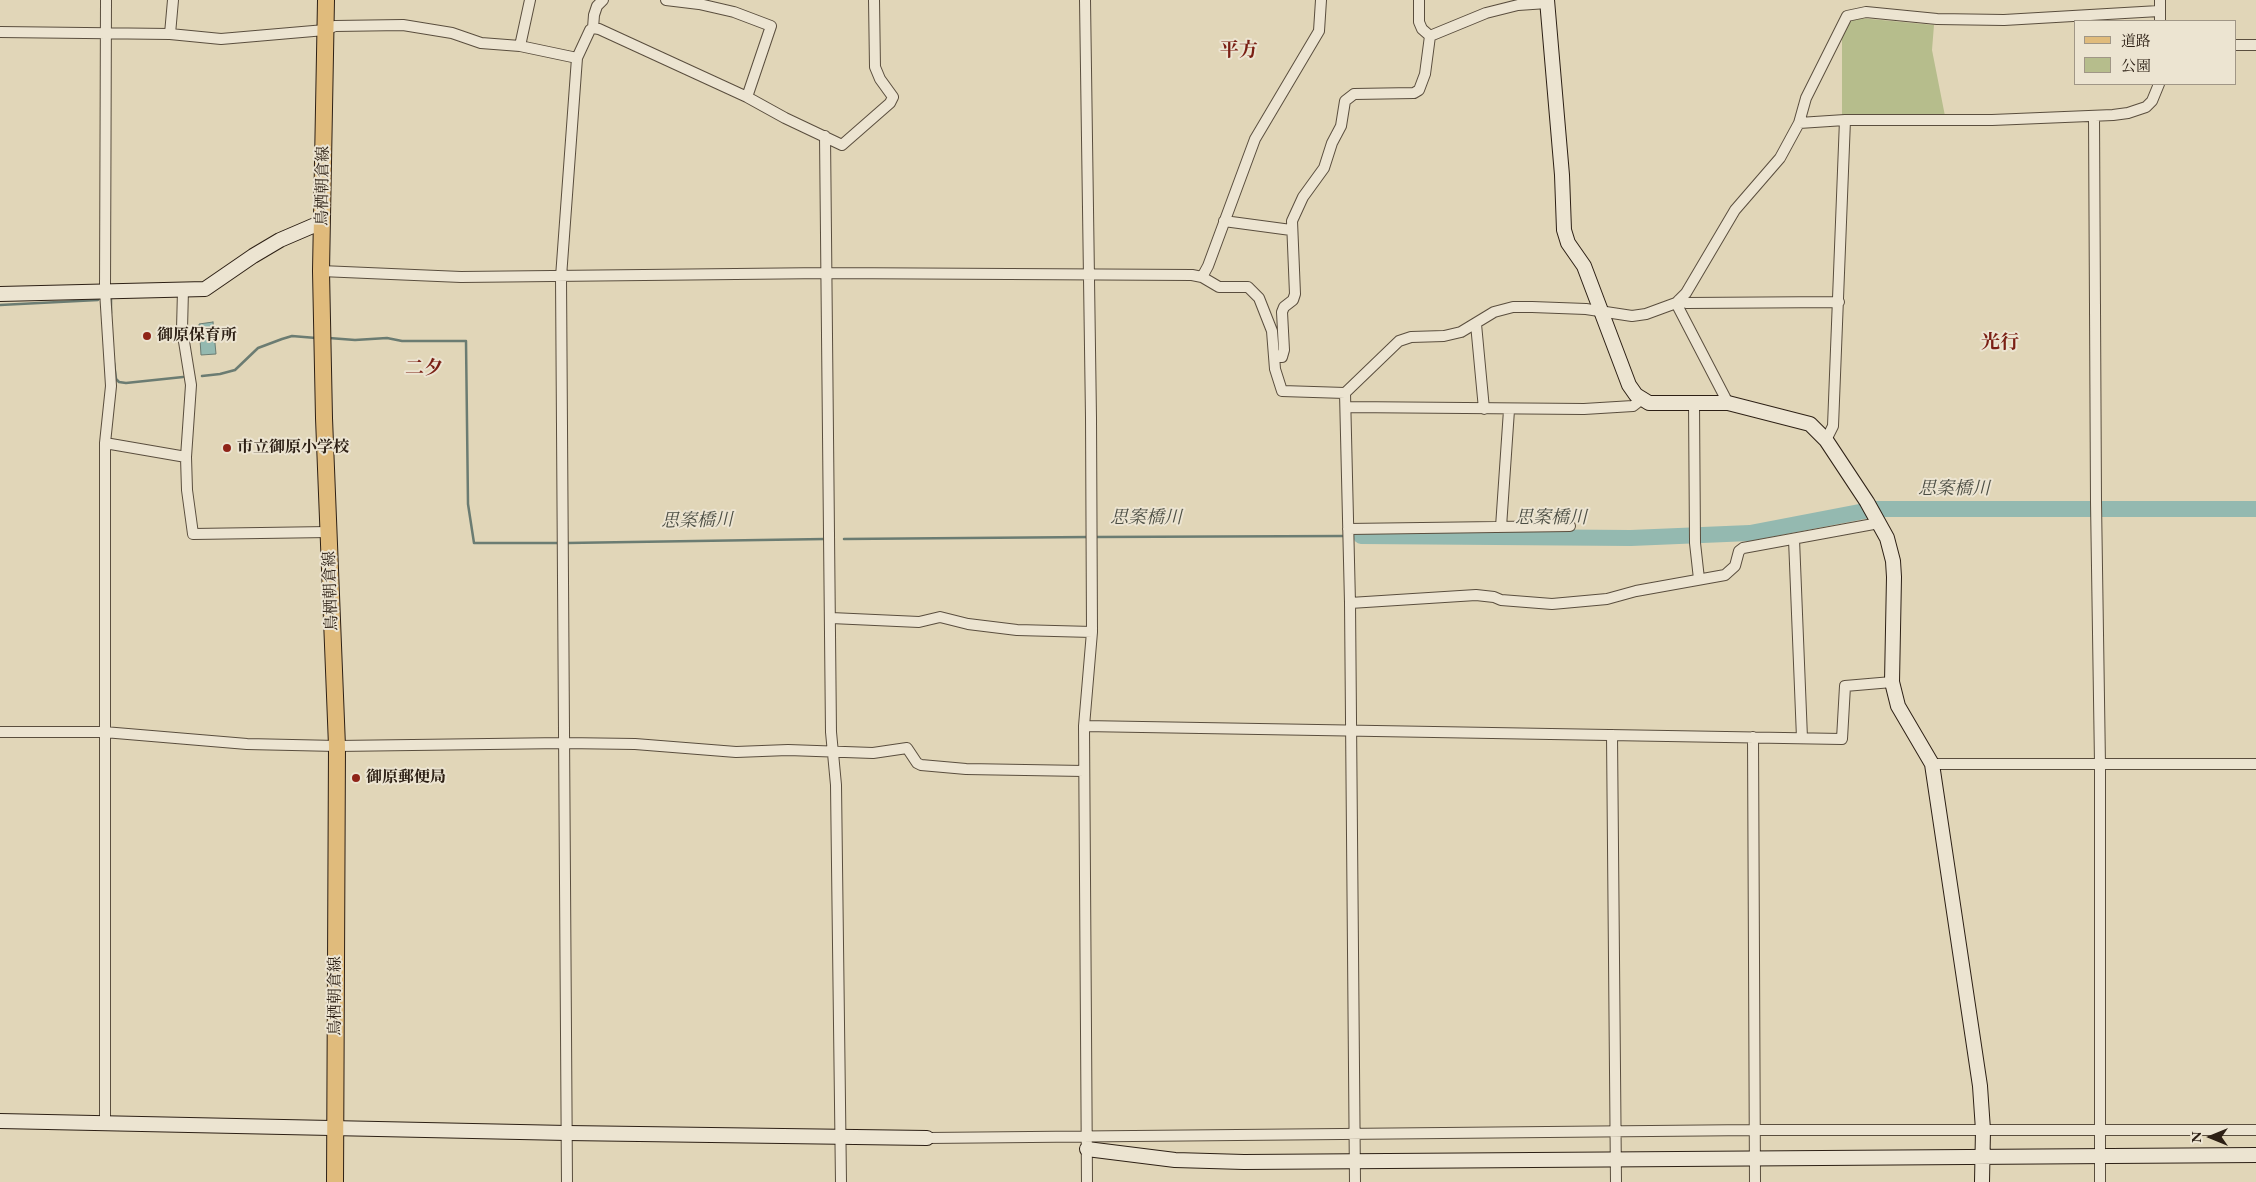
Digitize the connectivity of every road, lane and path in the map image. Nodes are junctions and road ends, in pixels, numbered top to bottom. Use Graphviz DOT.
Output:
graph roads {
  1 [pos="106,0"];
  2 [pos="173,0"];
  3 [pos="326,0"];
  4 [pos="530,0"];
  5 [pos="603,0"];
  6 [pos="666,0"];
  7 [pos="874,0"];
  8 [pos="1085,0"];
  9 [pos="1321,0"];
  10 [pos="1419,0"];
  11 [pos="1547,1"];
  12 [pos="2160,11"];
  13 [pos="593,28"];
  14 [pos="325,30"];
  15 [pos="0,32"];
  16 [pos="106,33"];
  17 [pos="170,34"];
  18 [pos="1430,36"];
  19 [pos="2236,45"];
  20 [pos="2256,45"];
  21 [pos="520,46"];
  22 [pos="578,58"];
  23 [pos="2159,85"];
  24 [pos="747,97"];
  25 [pos="2094,117"];
  26 [pos="1845,120"];
  27 [pos="1799,123"];
  28 [pos="825,136"];
  29 [pos="1224,221"];
  30 [pos="322,222"];
  31 [pos="1291,230"];
  32 [pos="322,271"];
  33 [pos="827,273"];
  34 [pos="1088,275"];
  35 [pos="561,277"];
  36 [pos="1202,277"];
  37 [pos="183,290"];
  38 [pos="105,291"];
  39 [pos="0,294"];
  40 [pos="1677,301"];
  41 [pos="1839,302"];
  42 [pos="1601,312"];
  43 [pos="1476,324"];
  44 [pos="1274,357"];
  45 [pos="1345,393"];
  46 [pos="1642,399"];
  47 [pos="1694,403"];
  48 [pos="1728,403"];
  49 [pos="1346,406"];
  50 [pos="1484,409"];
  51 [pos="1509,410"];
  52 [pos="1826,440"];
  53 [pos="105,443"];
  54 [pos="186,457"];
  55 [pos="1879,523"];
  56 [pos="1570,526"];
  57 [pos="1501,527"];
  58 [pos="329,532"];
  59 [pos="1348,534"];
  60 [pos="1794,539"];
  61 [pos="1699,579"];
  62 [pos="1350,603"];
  63 [pos="831,618"];
  64 [pos="1092,632"];
  65 [pos="1892,682"];
  66 [pos="1084,726"];
  67 [pos="1350,731"];
  68 [pos="0,732"];
  69 [pos="104,732"];
  70 [pos="1612,735"];
  71 [pos="1753,737"];
  72 [pos="1802,738"];
  73 [pos="564,743"];
  74 [pos="337,746"];
  75 [pos="833,750"];
  76 [pos="1932,764"];
  77 [pos="2100,764"];
  78 [pos="2256,764"];
  79 [pos="1084,771"];
  80 [pos="0,1120"];
  81 [pos="105,1122"];
  82 [pos="336,1128"];
  83 [pos="1754,1130"];
  84 [pos="1984,1130"];
  85 [pos="2100,1130"];
  86 [pos="2256,1130"];
  87 [pos="1615,1132"];
  88 [pos="567,1133"];
  89 [pos="1354,1133"];
  90 [pos="841,1136"];
  91 [pos="927,1138"];
  92 [pos="1087,1142"];
  93 [pos="2256,1155"];
  94 [pos="2100,1156"];
  95 [pos="1983,1157"];
  96 [pos="1754,1158"];
  97 [pos="1616,1159"];
  98 [pos="1354,1161"];
  99 [pos="335,1182"];
  100 [pos="567,1182"];
  101 [pos="841,1182"];
  102 [pos="1087,1182"];
  103 [pos="1355,1182"];
  104 [pos="1616,1182"];
  105 [pos="1755,1182"];
  106 [pos="1982,1182"];
  107 [pos="2100,1182"];
  1 -- 16 [label="street"];
  2 -- 17 [label="street"];
  3 -- 14 [label="main road, 鳥栖朝倉線"];
  4 -- 21 [label="street"];
  5 -- 13 [label="street"];
  6 -- 24 [label="street"];
  7 -- 28 [label="street"];
  8 -- 34 [label="street"];
  9 -- 29 [label="street"];
  10 -- 18 [label="street"];
  11 -- 18 [label="street"];
  11 -- 42 [label="street"];
  12 -- 27 [label="street"];
  13 -- 22 [label="street"];
  13 -- 24 [label="street"];
  14 -- 17 [label="street"];
  14 -- 21 [label="street"];
  14 -- 30 [label="main road, 鳥栖朝倉線"];
  15 -- 16 [label="street"];
  16 -- 17 [label="street"];
  16 -- 38 [label="street"];
  18 -- 31 [label="street"];
  19 -- 20 [label="street"];
  21 -- 22 [label="street"];
  22 -- 35 [label="street"];
  23 -- 25 [label="street"];
  24 -- 28 [label="street"];
  25 -- 26 [label="street"];
  25 -- 77 [label="street"];
  26 -- 27 [label="street"];
  26 -- 41 [label="street"];
  27 -- 40 [label="street"];
  28 -- 33 [label="street"];
  29 -- 31 [label="street"];
  29 -- 36 [label="street"];
  30 -- 32 [label="main road, 鳥栖朝倉線"];
  30 -- 37 [label="street"];
  31 -- 44 [label="street"];
  32 -- 35 [label="street"];
  32 -- 58 [label="main road, 鳥栖朝倉線"];
  33 -- 34 [label="street"];
  33 -- 35 [label="street"];
  33 -- 63 [label="street"];
  34 -- 36 [label="street"];
  34 -- 64 [label="street"];
  35 -- 73 [label="street"];
  36 -- 44 [label="street"];
  37 -- 38 [label="street"];
  37 -- 54 [label="street"];
  38 -- 39 [label="street"];
  38 -- 53 [label="street"];
  40 -- 41 [label="street"];
  40 -- 42 [label="street"];
  40 -- 48 [label="street"];
  41 -- 52 [label="street"];
  42 -- 43 [label="street"];
  42 -- 46 [label="street"];
  43 -- 45 [label="street"];
  43 -- 50 [label="street"];
  44 -- 45 [label="street"];
  45 -- 49 [label="street"];
  46 -- 47 [label="street"];
  46 -- 51 [label="street"];
  47 -- 48 [label="street"];
  47 -- 61 [label="street"];
  48 -- 52 [label="street"];
  49 -- 50 [label="street"];
  49 -- 59 [label="street"];
  50 -- 51 [label="street"];
  51 -- 57 [label="street"];
  52 -- 55 [label="street"];
  53 -- 54 [label="street"];
  53 -- 69 [label="street"];
  54 -- 58 [label="street"];
  55 -- 60 [label="street"];
  55 -- 65 [label="street"];
  56 -- 57 [label="street"];
  57 -- 59 [label="street"];
  58 -- 74 [label="main road, 鳥栖朝倉線"];
  59 -- 62 [label="street"];
  60 -- 61 [label="street"];
  60 -- 72 [label="street"];
  61 -- 62 [label="street"];
  62 -- 67 [label="street"];
  63 -- 64 [label="street"];
  63 -- 75 [label="street"];
  64 -- 66 [label="street"];
  65 -- 72 [label="street"];
  65 -- 76 [label="street"];
  66 -- 67 [label="street"];
  66 -- 79 [label="street"];
  67 -- 70 [label="street"];
  67 -- 89 [label="street"];
  68 -- 69 [label="street"];
  69 -- 74 [label="street"];
  69 -- 81 [label="street"];
  70 -- 71 [label="street"];
  70 -- 87 [label="street"];
  71 -- 72 [label="street"];
  71 -- 83 [label="street"];
  73 -- 74 [label="street"];
  73 -- 75 [label="street"];
  73 -- 88 [label="street"];
  74 -- 82 [label="main road, 鳥栖朝倉線"];
  75 -- 79 [label="street"];
  75 -- 90 [label="street"];
  76 -- 77 [label="street"];
  76 -- 84 [label="street"];
  77 -- 78 [label="street"];
  77 -- 85 [label="street"];
  79 -- 92 [label="street"];
  80 -- 81 [label="street"];
  81 -- 82 [label="street"];
  82 -- 88 [label="street"];
  82 -- 99 [label="main road, 鳥栖朝倉線"];
  83 -- 84 [label="street"];
  83 -- 87 [label="street"];
  83 -- 96 [label="street"];
  84 -- 85 [label="street"];
  84 -- 95 [label="street"];
  85 -- 86 [label="street"];
  85 -- 94 [label="street"];
  87 -- 89 [label="street"];
  87 -- 97 [label="street"];
  88 -- 90 [label="street"];
  88 -- 100 [label="street"];
  89 -- 92 [label="street"];
  89 -- 98 [label="street"];
  90 -- 91 [label="street"];
  90 -- 101 [label="street"];
  91 -- 92 [label="street"];
  92 -- 98 [label="street"];
  92 -- 102 [label="street"];
  93 -- 94 [label="street"];
  94 -- 95 [label="street"];
  94 -- 107 [label="street"];
  95 -- 96 [label="street"];
  95 -- 106 [label="street"];
  96 -- 97 [label="street"];
  96 -- 105 [label="street"];
  97 -- 98 [label="street"];
  97 -- 104 [label="street"];
  98 -- 103 [label="street"];
}
